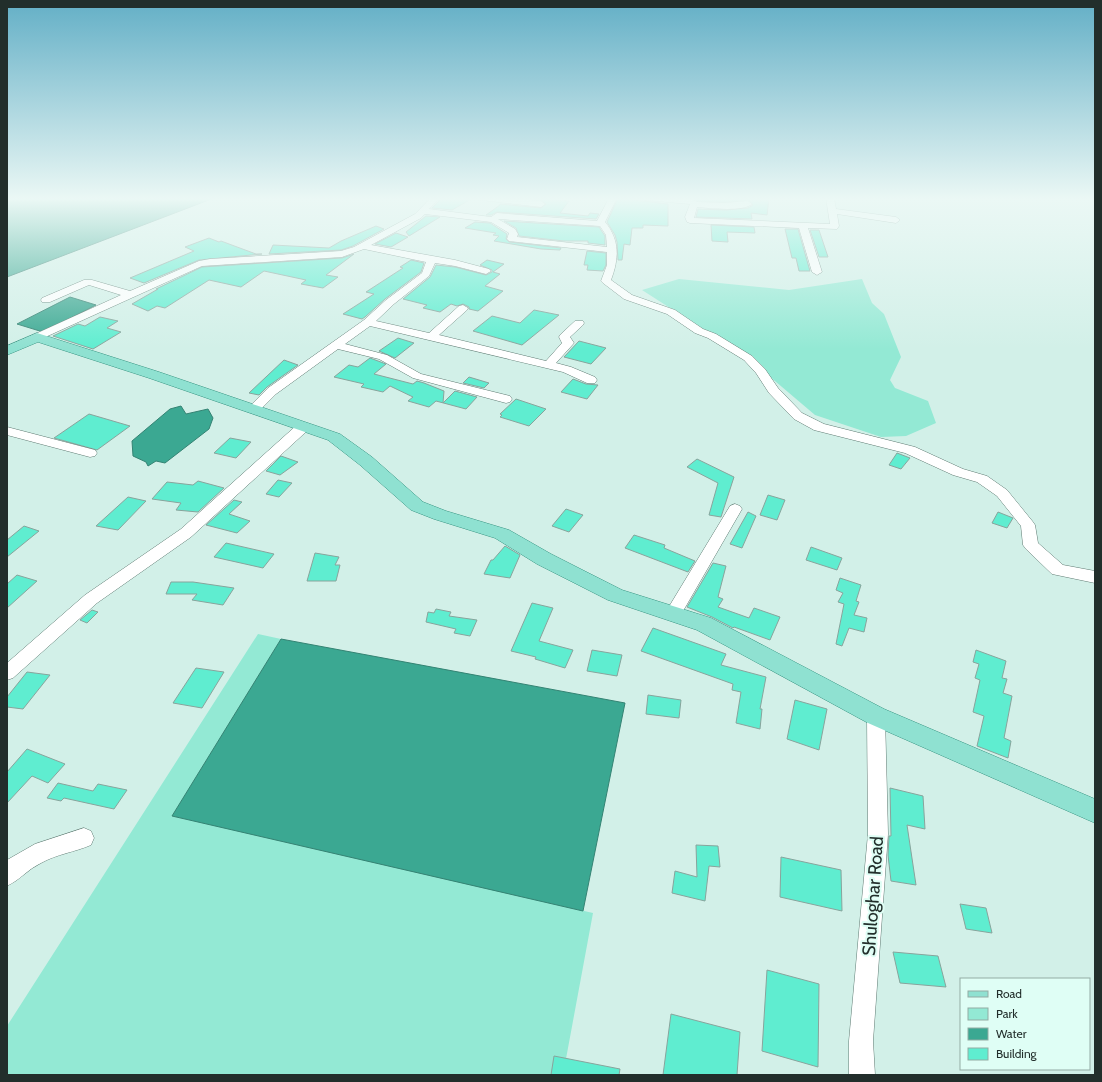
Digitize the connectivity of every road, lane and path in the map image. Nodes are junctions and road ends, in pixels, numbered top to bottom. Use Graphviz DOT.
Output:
graph roads {
  1 [pos="356,248"];
  2 [pos="375,248"];
  3 [pos="598,248"];
  4 [pos="810,248"];
  5 [pos="612,250"];
  6 [pos="432,260"];
  7 [pos="486,271"];
  8 [pos="817,272"];
  9 [pos="131,295"];
  10 [pos="46,300"];
  11 [pos="463,308"];
  12 [pos="368,322"];
  13 [pos="580,323"];
  14 [pos="432,336"];
  15 [pos="37,337"];
  16 [pos="337,345"];
  17 [pos="7,352"];
  18 [pos="549,364"];
  19 [pos="591,380"];
  20 [pos="506,399"];
  21 [pos="254,409"];
  22 [pos="304,427"];
  23 [pos="7,431"];
  24 [pos="90,453"];
  25 [pos="735,510"];
  26 [pos="1095,577"];
  27 [pos="673,614"];
  28 [pos="7,673"];
  29 [pos="876,716"];
  30 [pos="1095,810"];
  31 [pos="84,838"];
  32 [pos="7,875"];
  33 [pos="862,1075"];
  1 -- 9 [label="street"];
  2 -- 6 [label="street"];
  3 -- 5 [label="street"];
  4 -- 8 [label="street"];
  5 -- 26 [label="street"];
  6 -- 7 [label="street"];
  6 -- 12 [label="street"];
  9 -- 10 [label="street"];
  9 -- 15 [label="street"];
  11 -- 14 [label="street"];
  12 -- 14 [label="street"];
  12 -- 16 [label="street"];
  13 -- 18 [label="street"];
  14 -- 18 [label="street"];
  15 -- 17 [label="main road"];
  15 -- 21 [label="main road"];
  16 -- 20 [label="street"];
  16 -- 21 [label="street"];
  18 -- 19 [label="street"];
  21 -- 22 [label="main road"];
  22 -- 27 [label="main road"];
  22 -- 28 [label="street"];
  23 -- 24 [label="street"];
  25 -- 27 [label="street"];
  27 -- 29 [label="main road"];
  29 -- 30 [label="main road"];
  29 -- 33 [label="street, Shuloghar Road"];
  31 -- 32 [label="street"];
}
